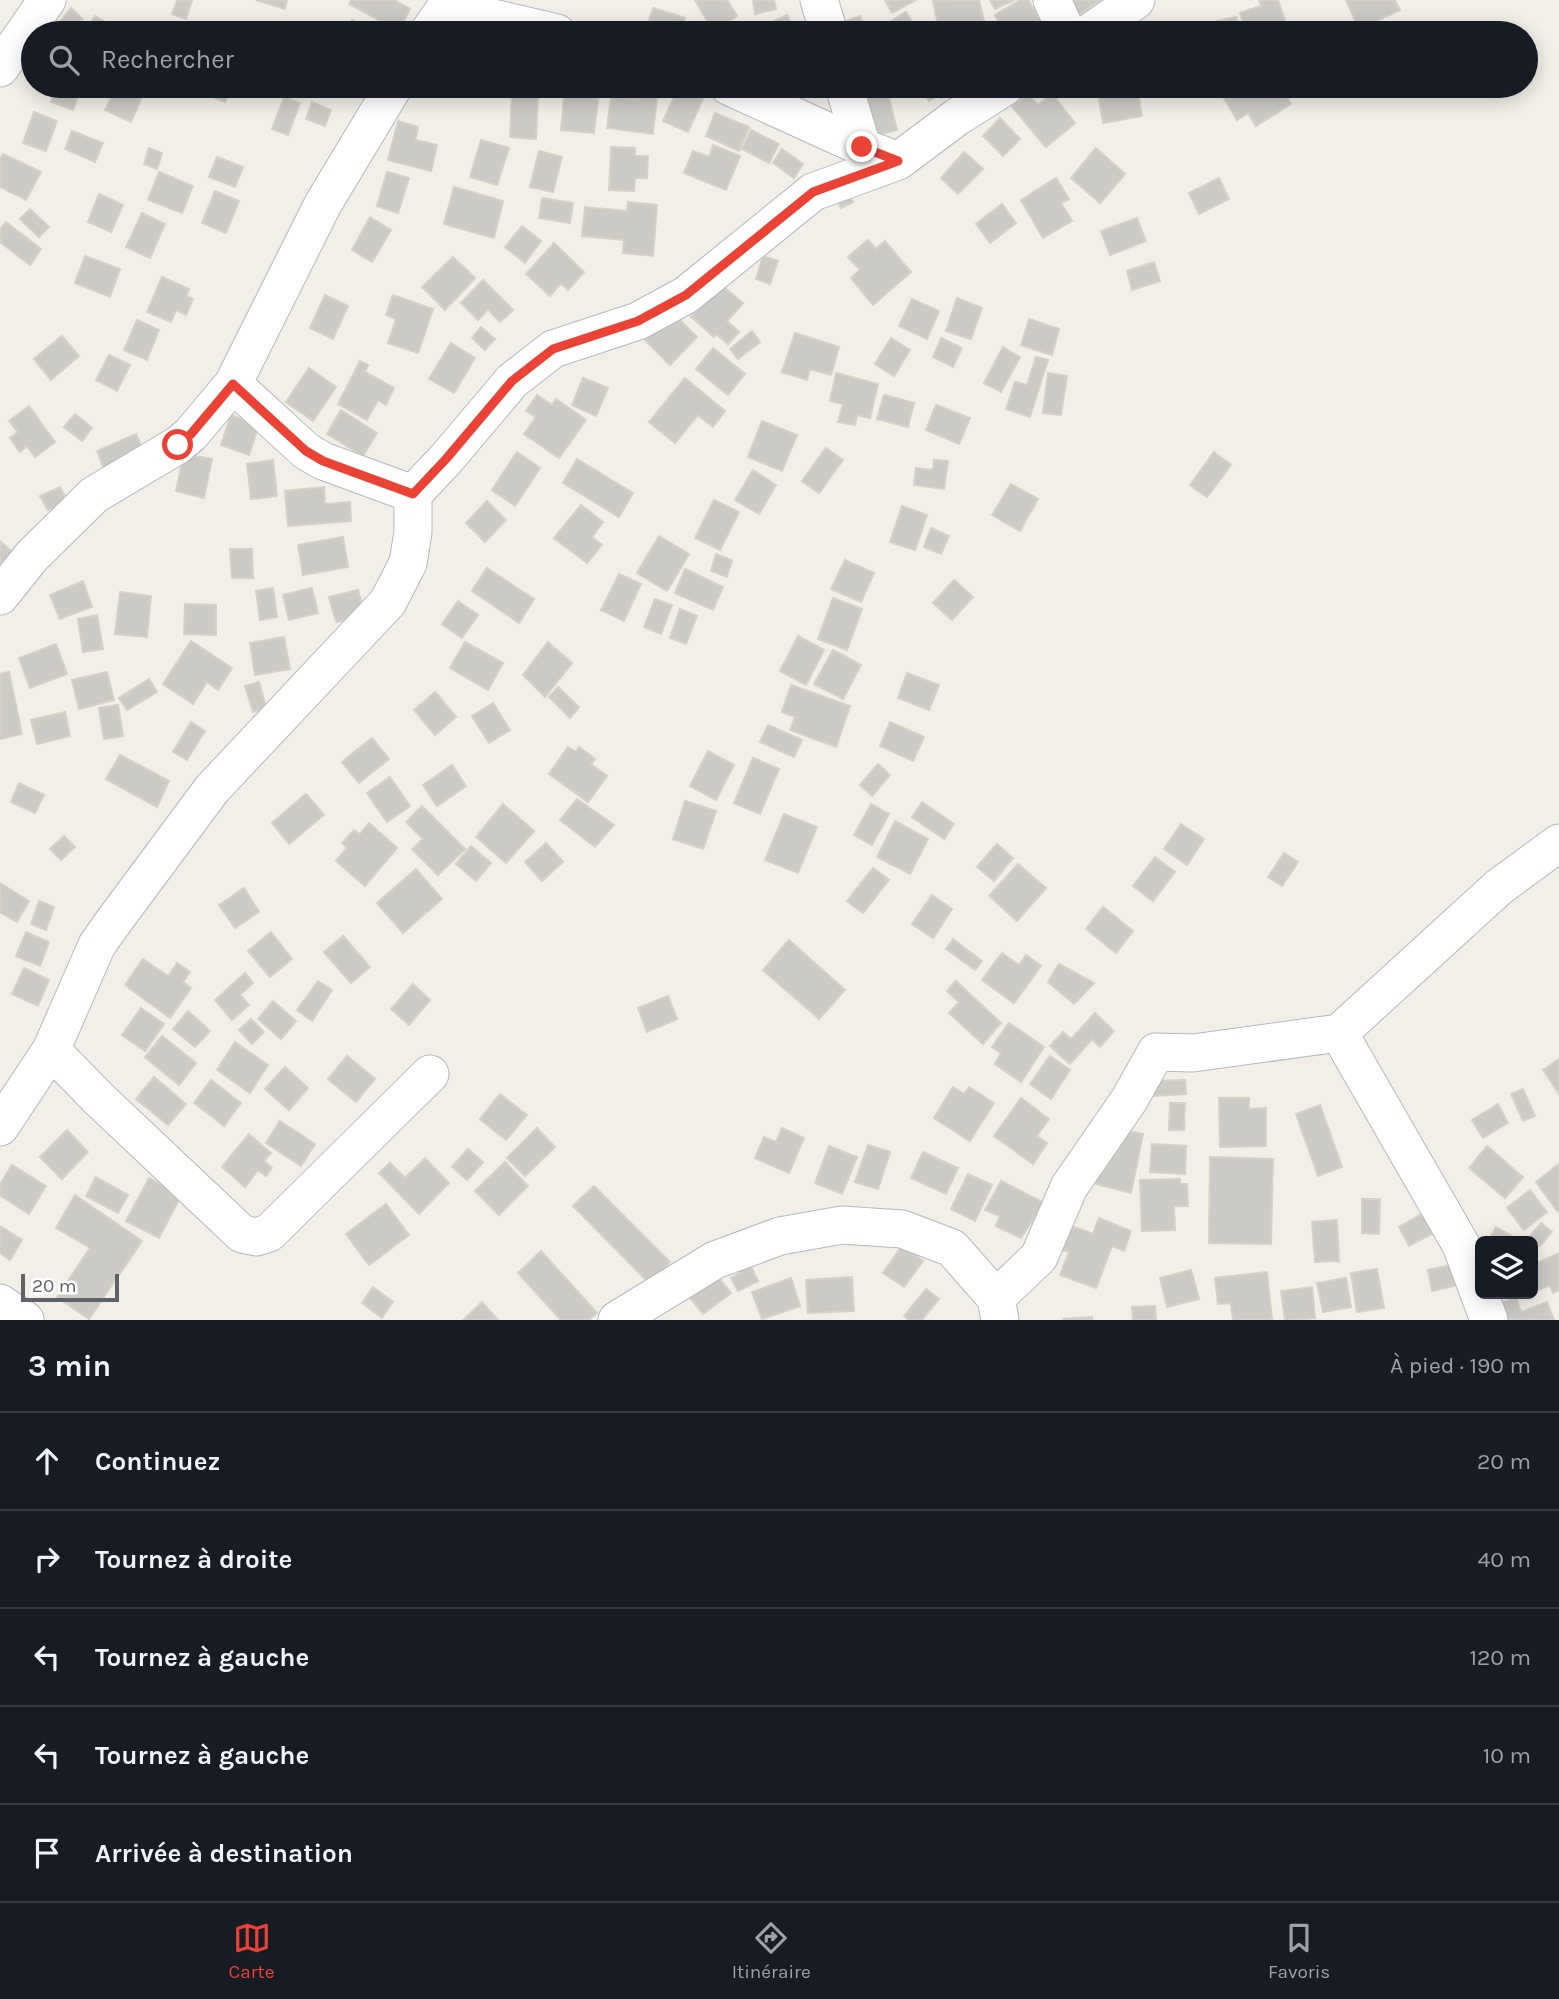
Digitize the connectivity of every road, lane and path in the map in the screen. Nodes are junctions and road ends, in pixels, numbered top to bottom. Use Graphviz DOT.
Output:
graph roads {
  1 [pos="47,0"];
  2 [pos="819,0"];
  3 [pos="1052,0"];
  4 [pos="1136,0"];
  5 [pos="441,13"];
  6 [pos="32,21"];
  7 [pos="487,21"];
  8 [pos="825,21"];
  9 [pos="1062,21"];
  10 [pos="1106,21"];
  11 [pos="21,38"];
  12 [pos="0,68"];
  13 [pos="387,98"];
  14 [pos="754,98"];
  15 [pos="848,98"];
  16 [pos="987,98"];
  17 [pos="862,147"];
  18 [pos="898,161"];
  19 [pos="233,384"];
  20 [pos="413,494"];
  21 [pos="0,596"];
  22 [pos="1559,842"];
  23 [pos="1339,1033"];
  24 [pos="51,1050"];
  25 [pos="430,1074"];
  26 [pos="0,1127"];
  27 [pos="0,1303"];
  28 [pos="998,1309"];
  29 [pos="25,1320"];
  30 [pos="617,1320"];
  31 [pos="1489,1320"];
  1 -- 6 [label="street"];
  2 -- 8 [label="street"];
  3 -- 9 [label="street"];
  4 -- 10 [label="street"];
  5 -- 7 [label="street"];
  11 -- 12 [label="street"];
  13 -- 19 [label="street"];
  14 -- 17 [label="street"];
  15 -- 17 [label="street"];
  16 -- 18 [label="street"];
  17 -- 18 [label="street"];
  18 -- 20 [label="street"];
  19 -- 20 [label="street"];
  19 -- 21 [label="street"];
  20 -- 24 [label="street"];
  22 -- 23 [label="street"];
  23 -- 28 [label="street"];
  23 -- 31 [label="street"];
  24 -- 25 [label="street"];
  24 -- 26 [label="street"];
  27 -- 29 [label="street"];
  28 -- 30 [label="street"];
}
